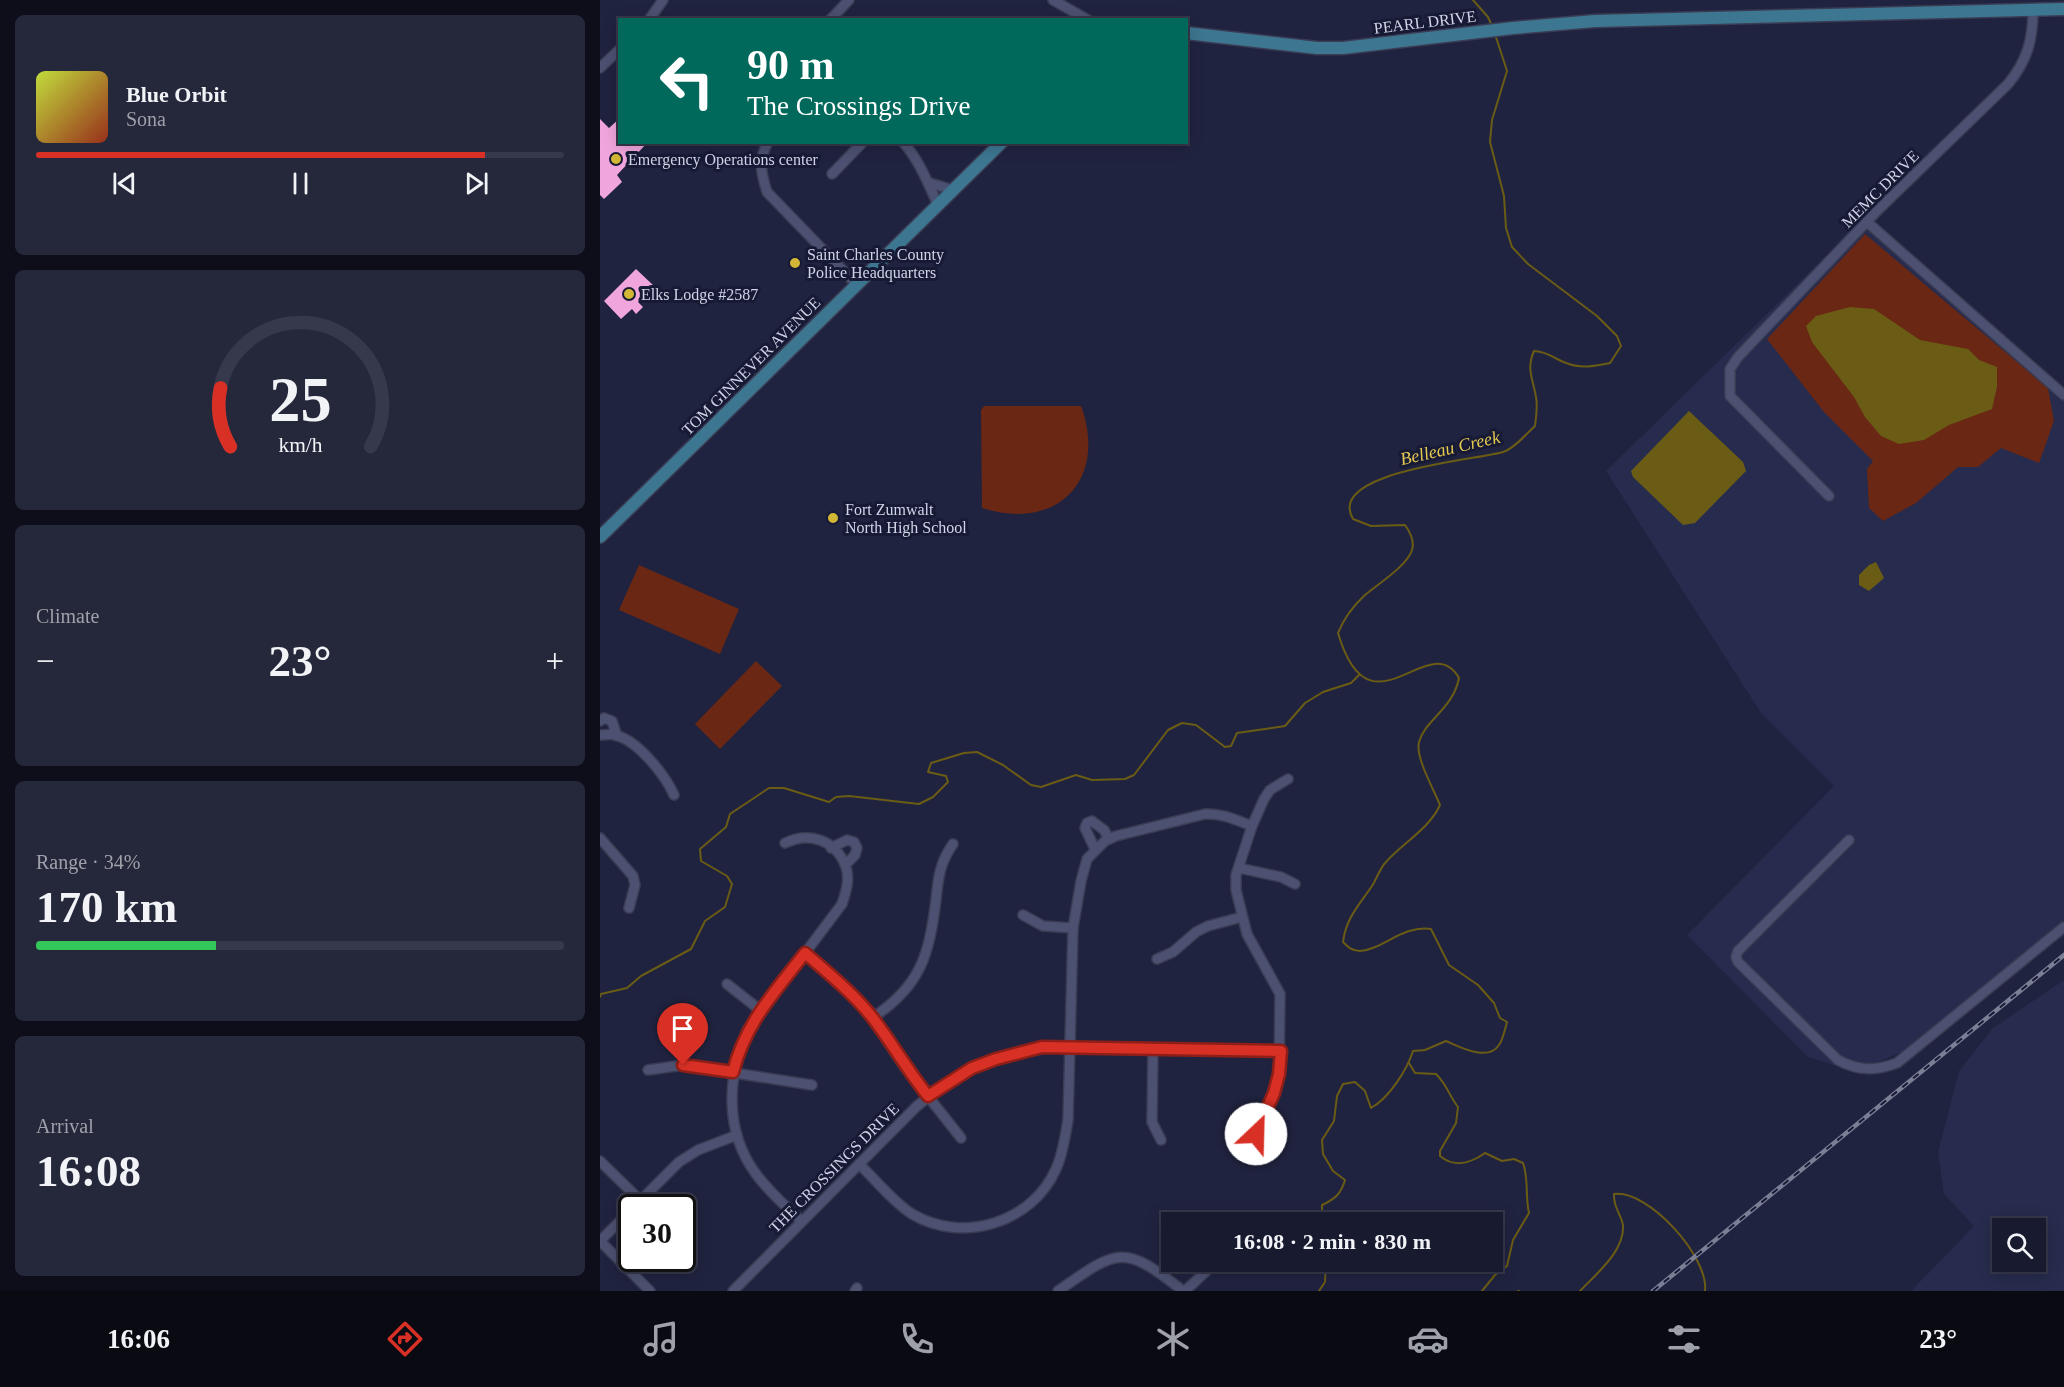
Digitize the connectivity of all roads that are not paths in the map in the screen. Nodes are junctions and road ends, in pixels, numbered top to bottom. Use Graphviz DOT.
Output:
graph roads {
  1 [pos="663,0"];
  2 [pos="849,0"];
  3 [pos="1053,0"];
  4 [pos="2064,9"];
  5 [pos="2033,10"];
  6 [pos="650,18"];
  7 [pos="832,18"];
  8 [pos="1084,18"];
  9 [pos="1188,33"];
  10 [pos="618,51"];
  11 [pos="600,68"];
  12 [pos="767,144"];
  13 [pos="861,144"];
  14 [pos="905,144"];
  15 [pos="1000,144"];
  16 [pos="832,174"];
  17 [pos="930,183"];
  18 [pos="953,190"];
  19 [pos="938,205"];
  20 [pos="1867,222"];
  21 [pos="857,285"];
  22 [pos="2064,395"];
  23 [pos="1829,496"];
  24 [pos="600,537"];
  25 [pos="600,721"];
  26 [pos="600,735"];
  27 [pos="617,736"];
  28 [pos="1288,779"];
  29 [pos="674,795"];
  30 [pos="1252,826"];
  31 [pos="600,838"];
  32 [pos="1109,839"];
  33 [pos="1849,840"];
  34 [pos="785,843"];
  35 [pos="953,844"];
  36 [pos="831,848"];
  37 [pos="1095,849"];
  38 [pos="845,865"];
  39 [pos="1239,868"];
  40 [pos="1295,884"];
  41 [pos="629,908"];
  42 [pos="1023,915"];
  43 [pos="1242,917"];
  44 [pos="2064,927"];
  45 [pos="1072,928"];
  46 [pos="805,953"];
  47 [pos="1157,959"];
  48 [pos="727,984"];
  49 [pos="760,1010"];
  50 [pos="872,1018"];
  51 [pos="1070,1046"];
  52 [pos="1153,1048"];
  53 [pos="1281,1051"];
  54 [pos="648,1070"];
  55 [pos="733,1072"];
  56 [pos="812,1085"];
  57 [pos="928,1096"];
  58 [pos="737,1135"];
  59 [pos="961,1138"];
  60 [pos="1161,1140"];
  61 [pos="1256,1153"];
  62 [pos="600,1161"];
  63 [pos="859,1164"];
  64 [pos="634,1194"];
  65 [pos="646,1194"];
  66 [pos="801,1221"];
  67 [pos="618,1222"];
  68 [pos="600,1241"];
  69 [pos="1205,1272"];
  70 [pos="650,1291"];
  71 [pos="733,1291"];
  72 [pos="1058,1291"];
  73 [pos="1184,1291"];
  1 -- 6 [label="street"];
  2 -- 7 [label="street"];
  3 -- 8 [label="street"];
  4 -- 5 [label="main road, PEARL DRIVE"];
  5 -- 9 [label="main road, PEARL DRIVE"];
  5 -- 20 [label="street, MEMC DRIVE"];
  10 -- 11 [label="street"];
  12 -- 21 [label="street"];
  13 -- 16 [label="street"];
  14 -- 17 [label="street"];
  15 -- 18 [label="main road, TOM GINNEVER AVENUE"];
  17 -- 18 [label="street"];
  17 -- 19 [label="street"];
  18 -- 19 [label="main road, TOM GINNEVER AVENUE"];
  19 -- 21 [label="main road, TOM GINNEVER AVENUE"];
  20 -- 22 [label="street"];
  20 -- 23 [label="street, MEMC DRIVE"];
  21 -- 24 [label="main road, TOM GINNEVER AVENUE"];
  25 -- 27 [label="street"];
  26 -- 27 [label="street"];
  27 -- 29 [label="street"];
  28 -- 30 [label="street"];
  30 -- 32 [label="street"];
  30 -- 39 [label="street"];
  31 -- 41 [label="street"];
  32 -- 37 [label="street"];
  32 -- 37 [label="street"];
  33 -- 44 [label="street"];
  34 -- 36 [label="street"];
  35 -- 50 [label="street"];
  36 -- 38 [label="street"];
  36 -- 38 [label="street"];
  37 -- 45 [label="street"];
  38 -- 46 [label="street"];
  39 -- 40 [label="street"];
  39 -- 43 [label="street"];
  42 -- 45 [label="street"];
  43 -- 47 [label="street"];
  43 -- 53 [label="street"];
  45 -- 51 [label="street"];
  46 -- 49 [label="street"];
  46 -- 50 [label="street"];
  48 -- 49 [label="street"];
  49 -- 55 [label="street"];
  50 -- 57 [label="street"];
  51 -- 52 [label="street, THE CROSSINGS DRIVE"];
  51 -- 57 [label="street, THE CROSSINGS DRIVE"];
  51 -- 63 [label="street"];
  52 -- 53 [label="street, THE CROSSINGS DRIVE"];
  52 -- 60 [label="street"];
  53 -- 61 [label="street"];
  54 -- 55 [label="street"];
  55 -- 56 [label="street"];
  55 -- 58 [label="street"];
  57 -- 59 [label="street"];
  57 -- 63 [label="street, THE CROSSINGS DRIVE"];
  58 -- 65 [label="street"];
  58 -- 66 [label="street"];
  62 -- 64 [label="street"];
  63 -- 66 [label="street, THE CROSSINGS DRIVE"];
  66 -- 71 [label="street, THE CROSSINGS DRIVE"];
  67 -- 68 [label="street"];
  68 -- 70 [label="street"];
  69 -- 73 [label="street"];
  72 -- 73 [label="street"];
}
